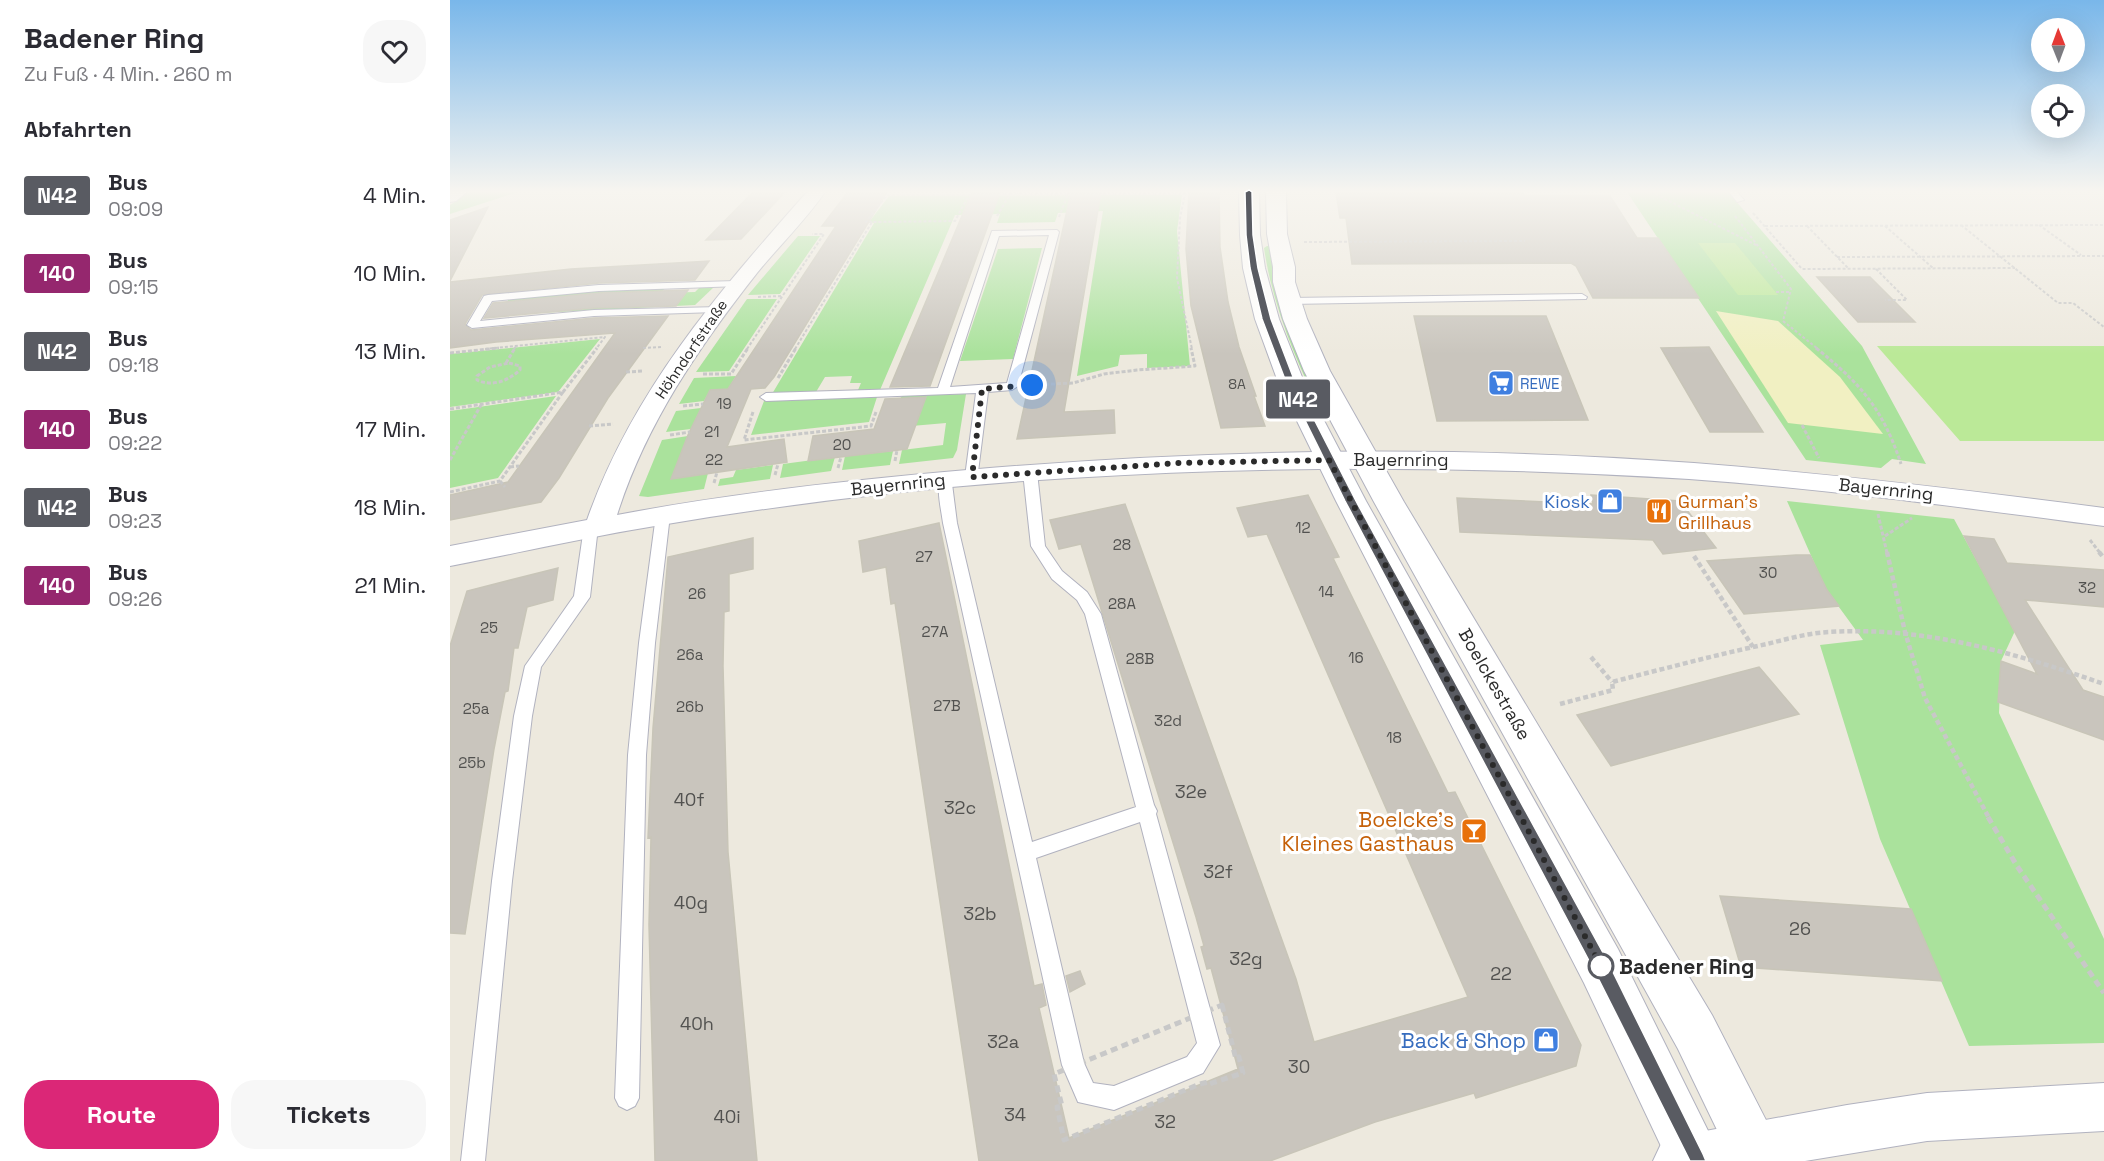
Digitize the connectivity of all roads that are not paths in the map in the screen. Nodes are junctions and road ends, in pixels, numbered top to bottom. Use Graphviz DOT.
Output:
graph roads {
  1 [pos="769,246"];
  2 [pos="991,246"];
  3 [pos="1049,246"];
  4 [pos="1252,246"];
  5 [pos="1280,246"];
  6 [pos="736,284"];
  7 [pos="1582,297"];
  8 [pos="1289,301"];
  9 [pos="716,309"];
  10 [pos="982,389"];
  11 [pos="942,391"];
  12 [pos="766,397"];
  13 [pos="1329,460"];
  14 [pos="1365,460"];
  15 [pos="1030,472"];
  16 [pos="959,478"];
  17 [pos="663,515"];
  18 [pos="2104,517"];
  19 [pos="595,526"];
  20 [pos="450,556"];
  21 [pos="1148,811"];
  22 [pos="1025,853"];
  23 [pos="627,1098"];
  24 [pos="2104,1107"];
  25 [pos="1757,1154"];
  26 [pos="1690,1160"];
  27 [pos="473,1161"];
  1 -- 6 [label="street, Höhndorfstraße"];
  2 -- 11 [label="lane"];
  3 -- 10 [label="lane"];
  4 -- 13 [label="main road"];
  5 -- 8 [label="main road, Boelckestraße"];
  6 -- 9 [label="street, Höhndorfstraße"];
  6 -- 9 [label="lane"];
  7 -- 8 [label="lane"];
  8 -- 14 [label="main road, Boelckestraße"];
  9 -- 19 [label="street, Höhndorfstraße"];
  10 -- 11 [label="lane"];
  10 -- 16 [label="lane"];
  11 -- 12 [label="lane"];
  13 -- 14 [label="street, Bayernring"];
  13 -- 15 [label="street, Bayernring"];
  13 -- 26 [label="main road"];
  14 -- 18 [label="street, Bayernring"];
  14 -- 25 [label="main road, Boelckestraße"];
  15 -- 16 [label="street, Bayernring"];
  15 -- 21 [label="lane"];
  16 -- 17 [label="street, Bayernring"];
  16 -- 22 [label="lane"];
  17 -- 19 [label="street, Bayernring"];
  17 -- 23 [label="lane"];
  19 -- 20 [label="street, Bayernring"];
  19 -- 27 [label="lane"];
  21 -- 22 [label="lane"];
  21 -- 22 [label="lane"];
  24 -- 25 [label="street"];
  25 -- 26 [label="street"];
}
